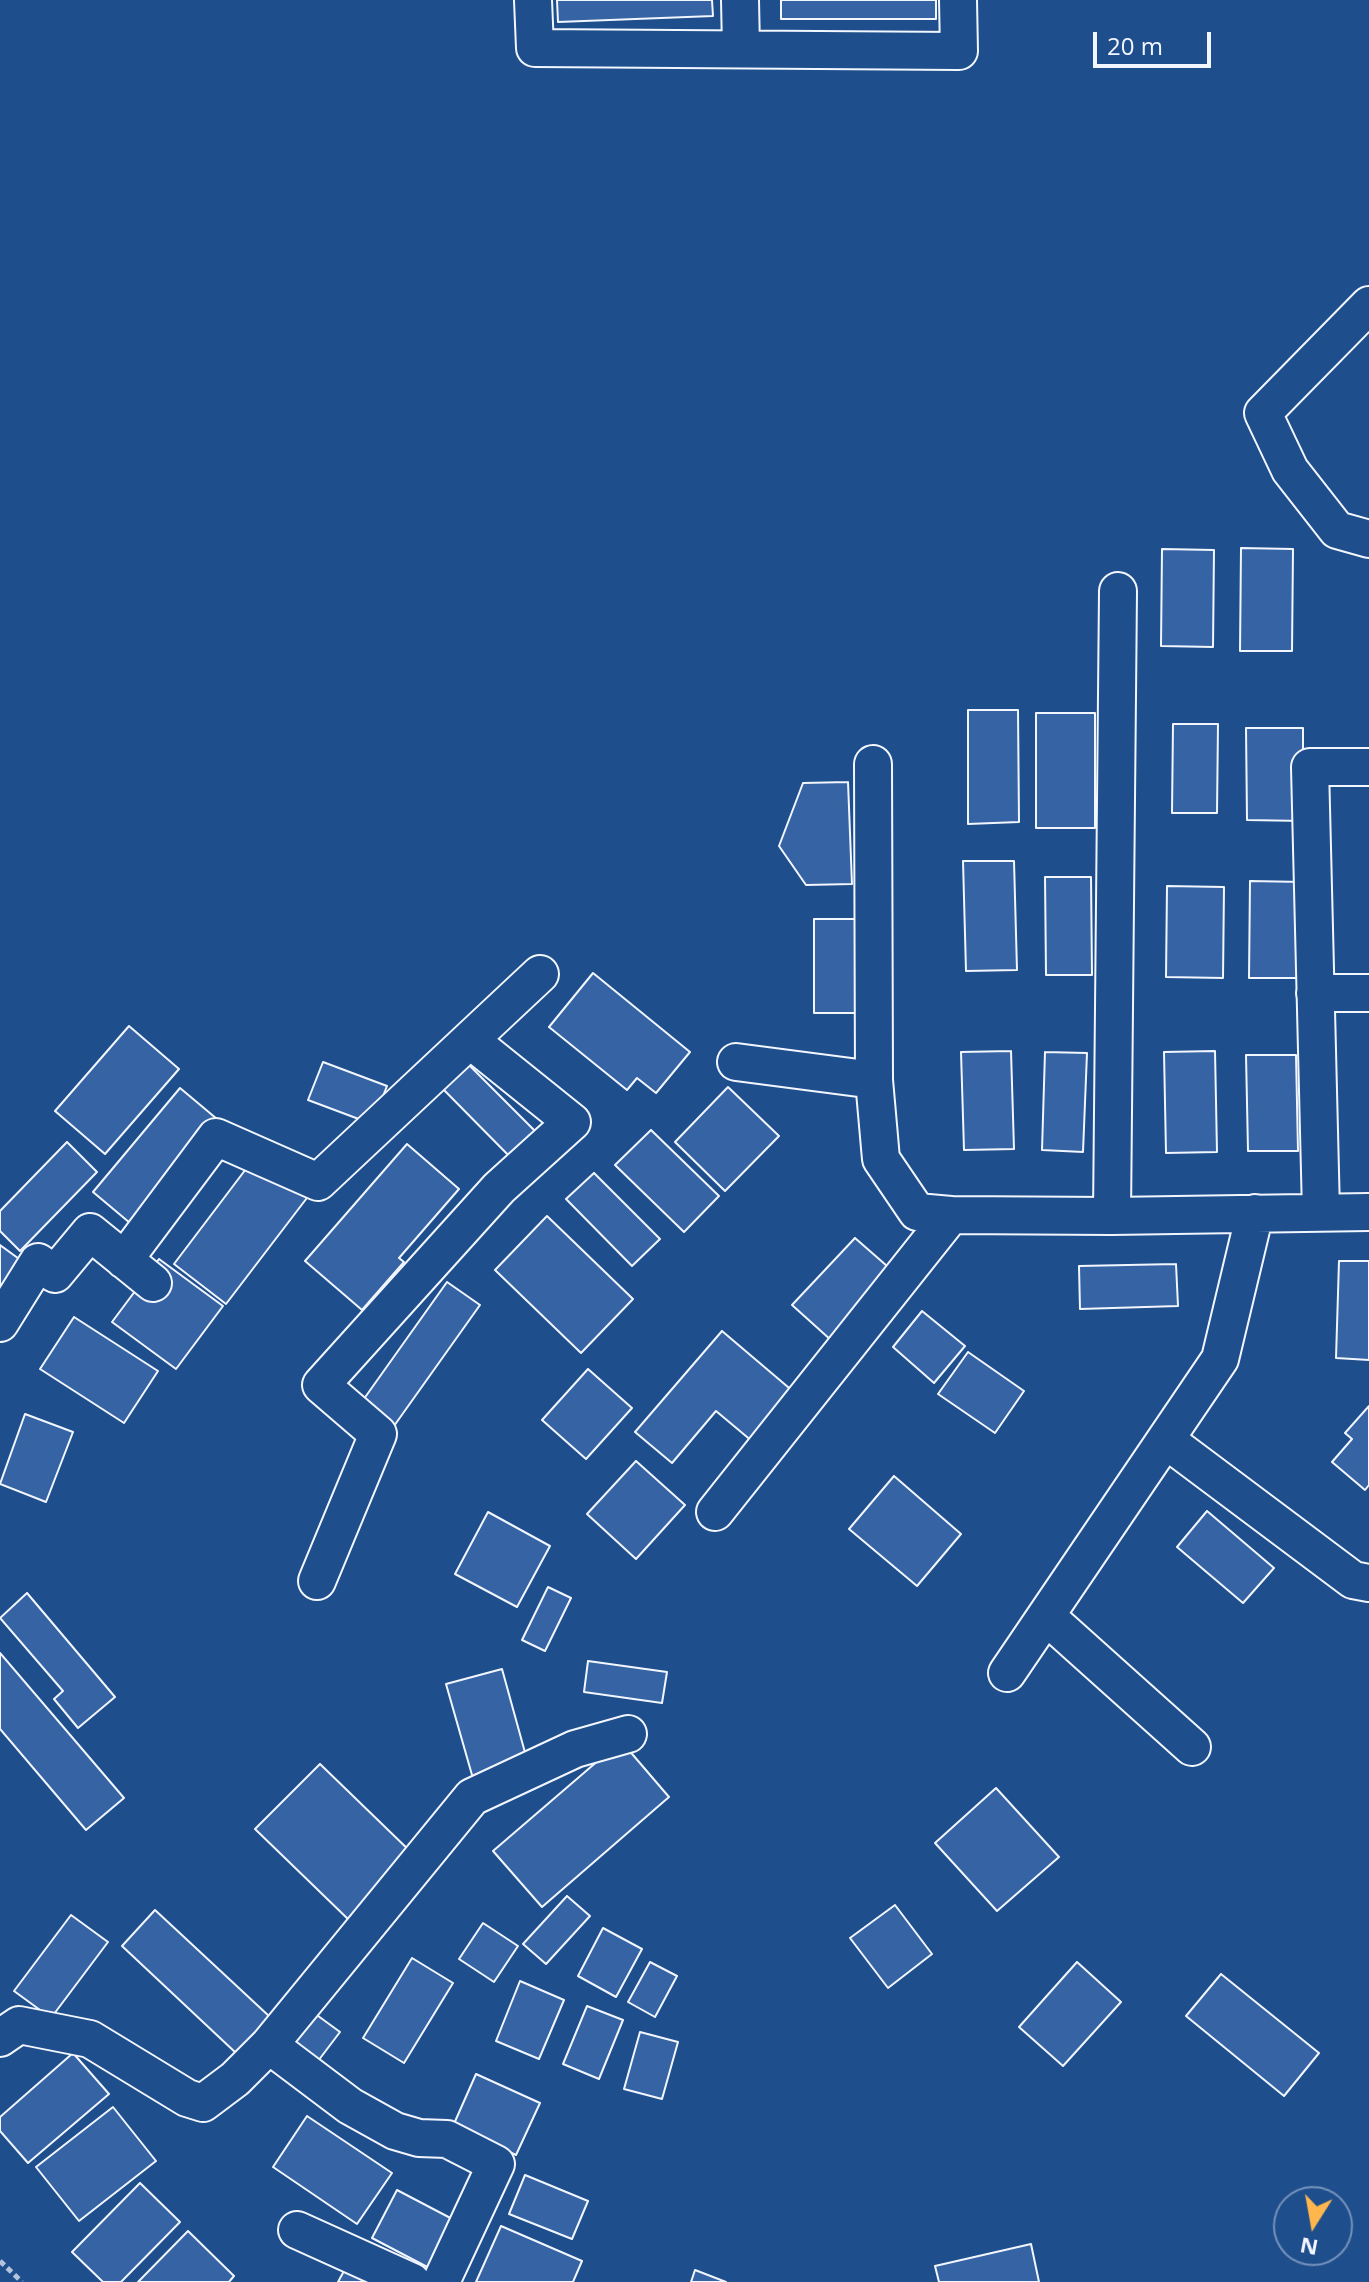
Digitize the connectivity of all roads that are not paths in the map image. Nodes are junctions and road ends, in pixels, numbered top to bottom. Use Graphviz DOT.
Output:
graph roads {
  1 [pos="533,0"];
  2 [pos="740,0"];
  3 [pos="958,0"];
  4 [pos="741,48"];
  5 [pos="1369,305"];
  6 [pos="1369,539"];
  7 [pos="1118,591"];
  8 [pos="873,764"];
  9 [pos="1369,767"];
  10 [pos="540,974"];
  11 [pos="1315,993"];
  12 [pos="1369,993"];
  13 [pos="470,1040"];
  14 [pos="736,1062"];
  15 [pos="874,1080"];
  16 [pos="1321,1212"];
  17 [pos="1369,1212"];
  18 [pos="1255,1213"];
  19 [pos="951,1215"];
  20 [pos="1112,1216"];
  21 [pos="124,1260"];
  22 [pos="153,1283"];
  23 [pos="0,1323"];
  24 [pos="1166,1440"];
  25 [pos="715,1512"];
  26 [pos="317,1581"];
  27 [pos="1369,1583"];
  28 [pos="1046,1616"];
  29 [pos="1007,1673"];
  30 [pos="628,1734"];
  31 [pos="1192,1747"];
  32 [pos="0,2038"];
  33 [pos="269,2045"];
  34 [pos="297,2230"];
  35 [pos="412,2282"];
  36 [pos="441,2282"];
  1 -- 4 [label="street"];
  2 -- 4 [label="street"];
  3 -- 4 [label="street"];
  5 -- 6 [label="street"];
  7 -- 20 [label="street"];
  8 -- 15 [label="street"];
  9 -- 11 [label="street"];
  10 -- 13 [label="street"];
  11 -- 12 [label="street"];
  11 -- 16 [label="street"];
  13 -- 21 [label="street"];
  13 -- 26 [label="street"];
  14 -- 15 [label="street"];
  15 -- 19 [label="street"];
  16 -- 17 [label="street"];
  16 -- 18 [label="street"];
  18 -- 20 [label="street"];
  18 -- 24 [label="street"];
  19 -- 20 [label="street"];
  19 -- 25 [label="street"];
  21 -- 22 [label="street"];
  21 -- 23 [label="street"];
  24 -- 27 [label="street"];
  24 -- 28 [label="street"];
  28 -- 29 [label="street"];
  28 -- 31 [label="street"];
  30 -- 33 [label="street"];
  32 -- 33 [label="street"];
  33 -- 36 [label="street"];
  34 -- 35 [label="street"];
}
